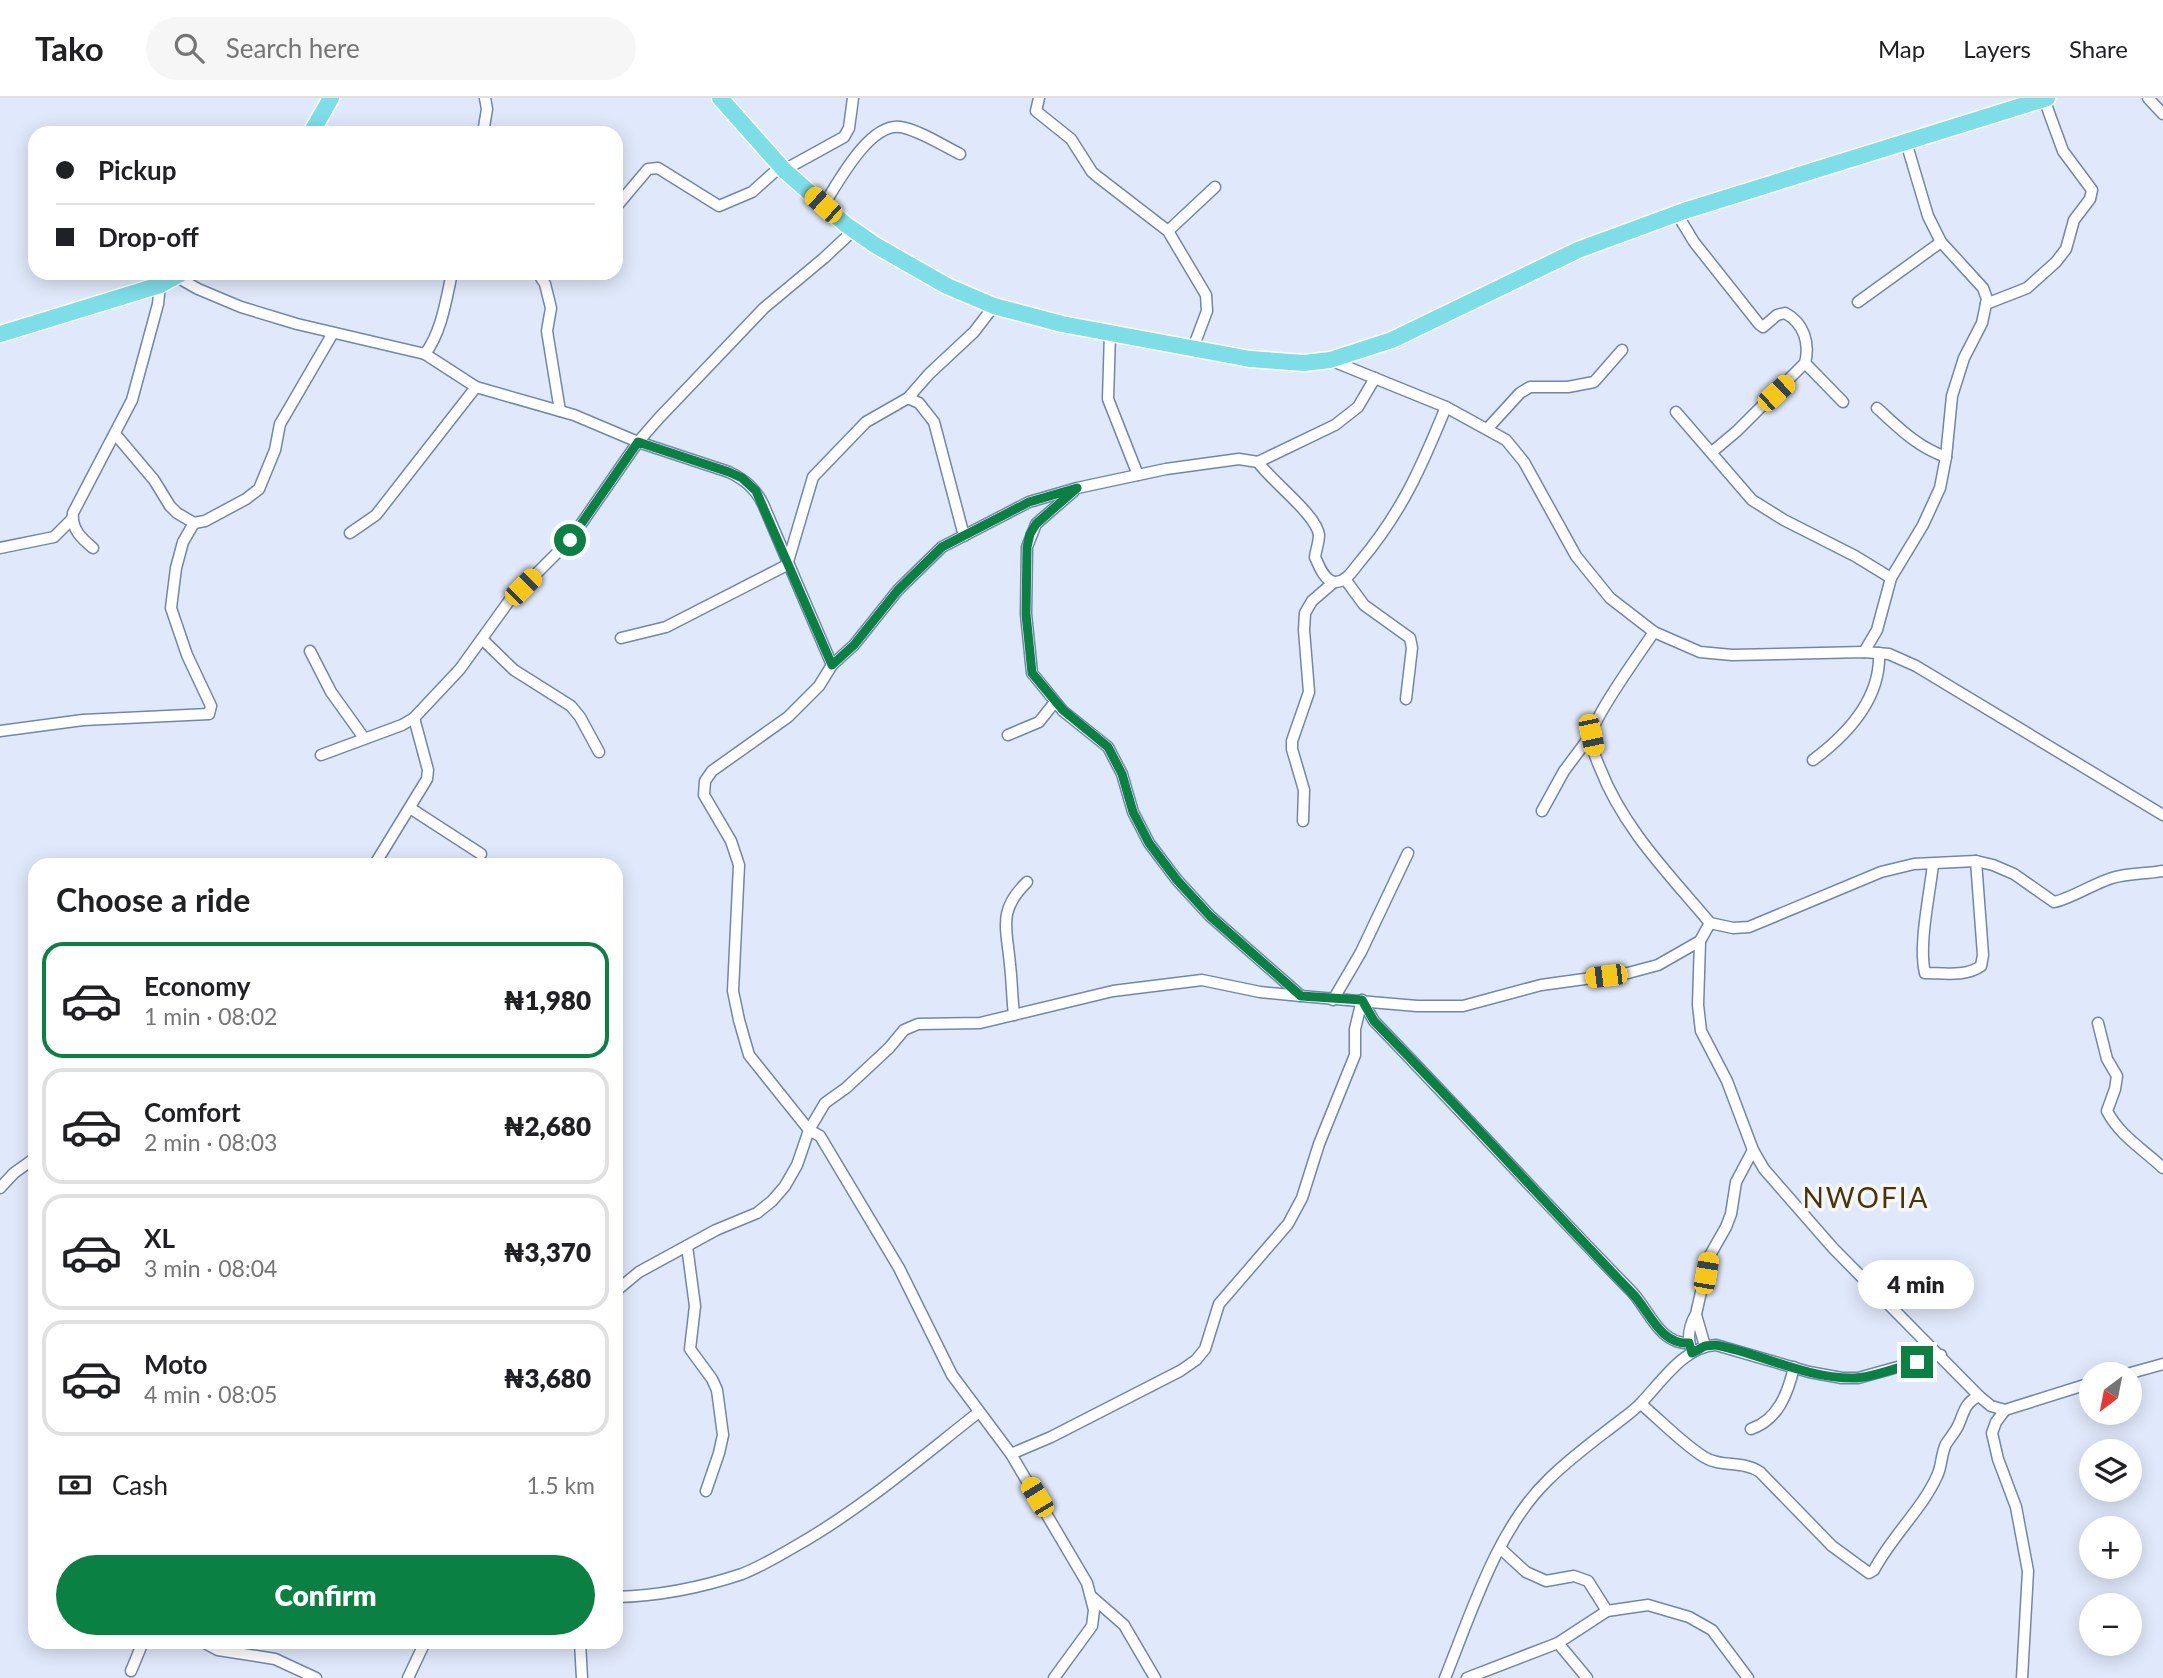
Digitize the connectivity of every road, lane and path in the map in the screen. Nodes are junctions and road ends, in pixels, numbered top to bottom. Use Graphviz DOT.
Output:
graph roads {
  1 [pos="331,98"];
  2 [pos="485,98"];
  3 [pos="720,98"];
  4 [pos="853,98"];
  5 [pos="1039,98"];
  6 [pos="2045,98"];
  7 [pos="2148,98"];
  8 [pos="2163,114"];
  9 [pos="315,126"];
  10 [pos="484,126"];
  11 [pos="1906,142"];
  12 [pos="960,154"];
  13 [pos="783,168"];
  14 [pos="1215,187"];
  15 [pos="623,199"];
  16 [pos="823,205"];
  17 [pos="1677,214"];
  18 [pos="854,230"];
  19 [pos="1168,231"];
  20 [pos="1941,242"];
  21 [pos="170,280"];
  22 [pos="186,280"];
  23 [pos="450,280"];
  24 [pos="542,280"];
  25 [pos="160,285"];
  26 [pos="1858,302"];
  27 [pos="1986,304"];
  28 [pos="994,306"];
  29 [pos="333,333"];
  30 [pos="1110,333"];
  31 [pos="0,334"];
  32 [pos="1193,348"];
  33 [pos="1622,350"];
  34 [pos="425,354"];
  35 [pos="1330,360"];
  36 [pos="1805,363"];
  37 [pos="1375,377"];
  38 [pos="476,387"];
  39 [pos="908,398"];
  40 [pos="1843,402"];
  41 [pos="1446,407"];
  42 [pos="1877,408"];
  43 [pos="560,411"];
  44 [pos="1676,412"];
  45 [pos="1488,428"];
  46 [pos="116,435"];
  47 [pos="638,442"];
  48 [pos="1712,452"];
  49 [pos="1946,457"];
  50 [pos="1258,462"];
  51 [pos="1138,475"];
  52 [pos="1077,488"];
  53 [pos="72,519"];
  54 [pos="194,523"];
  55 [pos="350,533"];
  56 [pos="964,536"];
  57 [pos="0,548"];
  58 [pos="93,548"];
  59 [pos="788,565"];
  60 [pos="1891,578"];
  61 [pos="1339,581"];
  62 [pos="1654,632"];
  63 [pos="621,638"];
  64 [pos="482,639"];
  65 [pos="310,651"];
  66 [pos="1864,652"];
  67 [pos="1879,653"];
  68 [pos="832,665"];
  69 [pos="1406,699"];
  70 [pos="1055,702"];
  71 [pos="414,718"];
  72 [pos="0,732"];
  73 [pos="1008,735"];
  74 [pos="1591,735"];
  75 [pos="364,738"];
  76 [pos="599,752"];
  77 [pos="321,755"];
  78 [pos="1814,760"];
  79 [pos="410,808"];
  80 [pos="1542,811"];
  81 [pos="2163,815"];
  82 [pos="1303,821"];
  83 [pos="1408,852"];
  84 [pos="481,854"];
  85 [pos="379,858"];
  86 [pos="1976,861"];
  87 [pos="1933,864"];
  88 [pos="2163,872"];
  89 [pos="1027,881"];
  90 [pos="1710,923"];
  91 [pos="1700,941"];
  92 [pos="1301,996"];
  93 [pos="1333,999"];
  94 [pos="1362,1000"];
  95 [pos="1014,1015"];
  96 [pos="2098,1023"];
  97 [pos="809,1130"];
  98 [pos="1753,1150"];
  99 [pos="28,1163"];
  100 [pos="2163,1168"];
  101 [pos="0,1188"];
  102 [pos="687,1246"];
  103 [pos="623,1285"];
  104 [pos="1696,1314"];
  105 [pos="1705,1346"];
  106 [pos="1691,1348"];
  107 [pos="1941,1355"];
  108 [pos="2163,1364"];
  109 [pos="1794,1367"];
  110 [pos="2142,1370"];
  111 [pos="2079,1387"];
  112 [pos="1979,1396"];
  113 [pos="1641,1404"];
  114 [pos="2006,1410"];
  115 [pos="979,1412"];
  116 [pos="1751,1429"];
  117 [pos="1011,1454"];
  118 [pos="706,1490"];
  119 [pos="1501,1549"];
  120 [pos="623,1596"];
  121 [pos="1092,1597"];
  122 [pos="1607,1611"];
  123 [pos="1558,1643"];
  124 [pos="140,1649"];
  125 [pos="216,1649"];
  126 [pos="422,1649"];
  127 [pos="580,1649"];
  128 [pos="131,1671"];
  129 [pos="1481,1676"];
  130 [pos="316,1678"];
  131 [pos="408,1678"];
  132 [pos="582,1678"];
  133 [pos="1054,1678"];
  134 [pos="1155,1678"];
  135 [pos="1445,1678"];
  136 [pos="1467,1678"];
  137 [pos="1587,1678"];
  138 [pos="1748,1678"];
  139 [pos="2022,1678"];
  1 -- 9 [label="main road"];
  2 -- 10 [label="street"];
  3 -- 13 [label="main road"];
  4 -- 13 [label="street"];
  5 -- 19 [label="street"];
  6 -- 11 [label="main road"];
  6 -- 27 [label="street"];
  7 -- 8 [label="street"];
  11 -- 17 [label="main road"];
  11 -- 20 [label="street"];
  12 -- 16 [label="street"];
  13 -- 15 [label="street"];
  13 -- 16 [label="main road"];
  14 -- 19 [label="street"];
  16 -- 18 [label="main road"];
  17 -- 35 [label="main road"];
  17 -- 36 [label="street"];
  18 -- 28 [label="main road"];
  18 -- 47 [label="street"];
  19 -- 32 [label="street"];
  20 -- 26 [label="street"];
  20 -- 27 [label="street"];
  21 -- 25 [label="main road"];
  22 -- 29 [label="street"];
  23 -- 34 [label="street"];
  24 -- 43 [label="street"];
  25 -- 31 [label="main road"];
  25 -- 46 [label="street"];
  27 -- 49 [label="street"];
  28 -- 30 [label="main road"];
  28 -- 39 [label="street"];
  29 -- 34 [label="street"];
  29 -- 54 [label="street"];
  30 -- 32 [label="main road"];
  30 -- 51 [label="street"];
  32 -- 35 [label="main road"];
  33 -- 45 [label="street"];
  34 -- 38 [label="street"];
  35 -- 37 [label="street"];
  36 -- 40 [label="street"];
  36 -- 48 [label="street"];
  37 -- 41 [label="street"];
  37 -- 50 [label="street"];
  38 -- 43 [label="street"];
  38 -- 55 [label="street"];
  39 -- 56 [label="street"];
  39 -- 59 [label="street"];
  41 -- 45 [label="street"];
  41 -- 61 [label="street"];
  42 -- 49 [label="street"];
  43 -- 47 [label="street"];
  44 -- 48 [label="street"];
  45 -- 62 [label="street"];
  46 -- 53 [label="street"];
  46 -- 54 [label="street"];
  47 -- 59 [label="street"];
  47 -- 64 [label="street"];
  48 -- 60 [label="street"];
  49 -- 60 [label="street"];
  50 -- 51 [label="street"];
  50 -- 61 [label="street"];
  51 -- 52 [label="street"];
  52 -- 56 [label="street"];
  52 -- 70 [label="street"];
  53 -- 57 [label="street"];
  53 -- 58 [label="street"];
  54 -- 72 [label="street"];
  56 -- 68 [label="street"];
  59 -- 63 [label="street"];
  59 -- 68 [label="street"];
  60 -- 66 [label="street"];
  61 -- 69 [label="street"];
  61 -- 82 [label="street"];
  62 -- 66 [label="street"];
  62 -- 74 [label="street"];
  64 -- 71 [label="street"];
  64 -- 76 [label="street"];
  65 -- 75 [label="street"];
  66 -- 67 [label="street"];
  67 -- 78 [label="street"];
  67 -- 81 [label="street"];
  68 -- 97 [label="street"];
  70 -- 73 [label="street"];
  70 -- 92 [label="street"];
  71 -- 75 [label="street"];
  71 -- 79 [label="street"];
  74 -- 80 [label="street"];
  74 -- 90 [label="street"];
  75 -- 77 [label="street"];
  79 -- 84 [label="street"];
  79 -- 85 [label="street"];
  83 -- 93 [label="street"];
  86 -- 87 [label="street"];
  86 -- 87 [label="street"];
  86 -- 88 [label="street"];
  87 -- 90 [label="street"];
  89 -- 95 [label="street"];
  90 -- 91 [label="street"];
  91 -- 94 [label="street"];
  91 -- 98 [label="street"];
  92 -- 93 [label="street"];
  92 -- 95 [label="street"];
  93 -- 94 [label="street"];
  94 -- 106 [label="street"];
  94 -- 117 [label="street"];
  95 -- 97 [label="street"];
  96 -- 100 [label="street"];
  97 -- 102 [label="street"];
  97 -- 115 [label="street"];
  98 -- 104 [label="street"];
  98 -- 107 [label="street"];
  99 -- 101 [label="street"];
  102 -- 103 [label="street"];
  102 -- 118 [label="street"];
  104 -- 105 [label="street"];
  104 -- 106 [label="street"];
  105 -- 106 [label="street"];
  105 -- 109 [label="street"];
  106 -- 113 [label="street"];
  107 -- 109 [label="street"];
  107 -- 112 [label="street"];
  108 -- 110 [label="street"];
  109 -- 116 [label="street"];
  111 -- 114 [label="street"];
  112 -- 113 [label="street"];
  112 -- 114 [label="street"];
  113 -- 119 [label="street"];
  114 -- 139 [label="street"];
  115 -- 117 [label="street"];
  115 -- 120 [label="street"];
  117 -- 121 [label="street"];
  119 -- 122 [label="street"];
  119 -- 135 [label="street"];
  121 -- 133 [label="street"];
  121 -- 134 [label="street"];
  122 -- 123 [label="street"];
  122 -- 138 [label="street"];
  123 -- 129 [label="street"];
  123 -- 137 [label="street"];
  124 -- 128 [label="street"];
  125 -- 130 [label="street"];
  126 -- 131 [label="street"];
  127 -- 132 [label="street"];
  129 -- 136 [label="street"];
}
